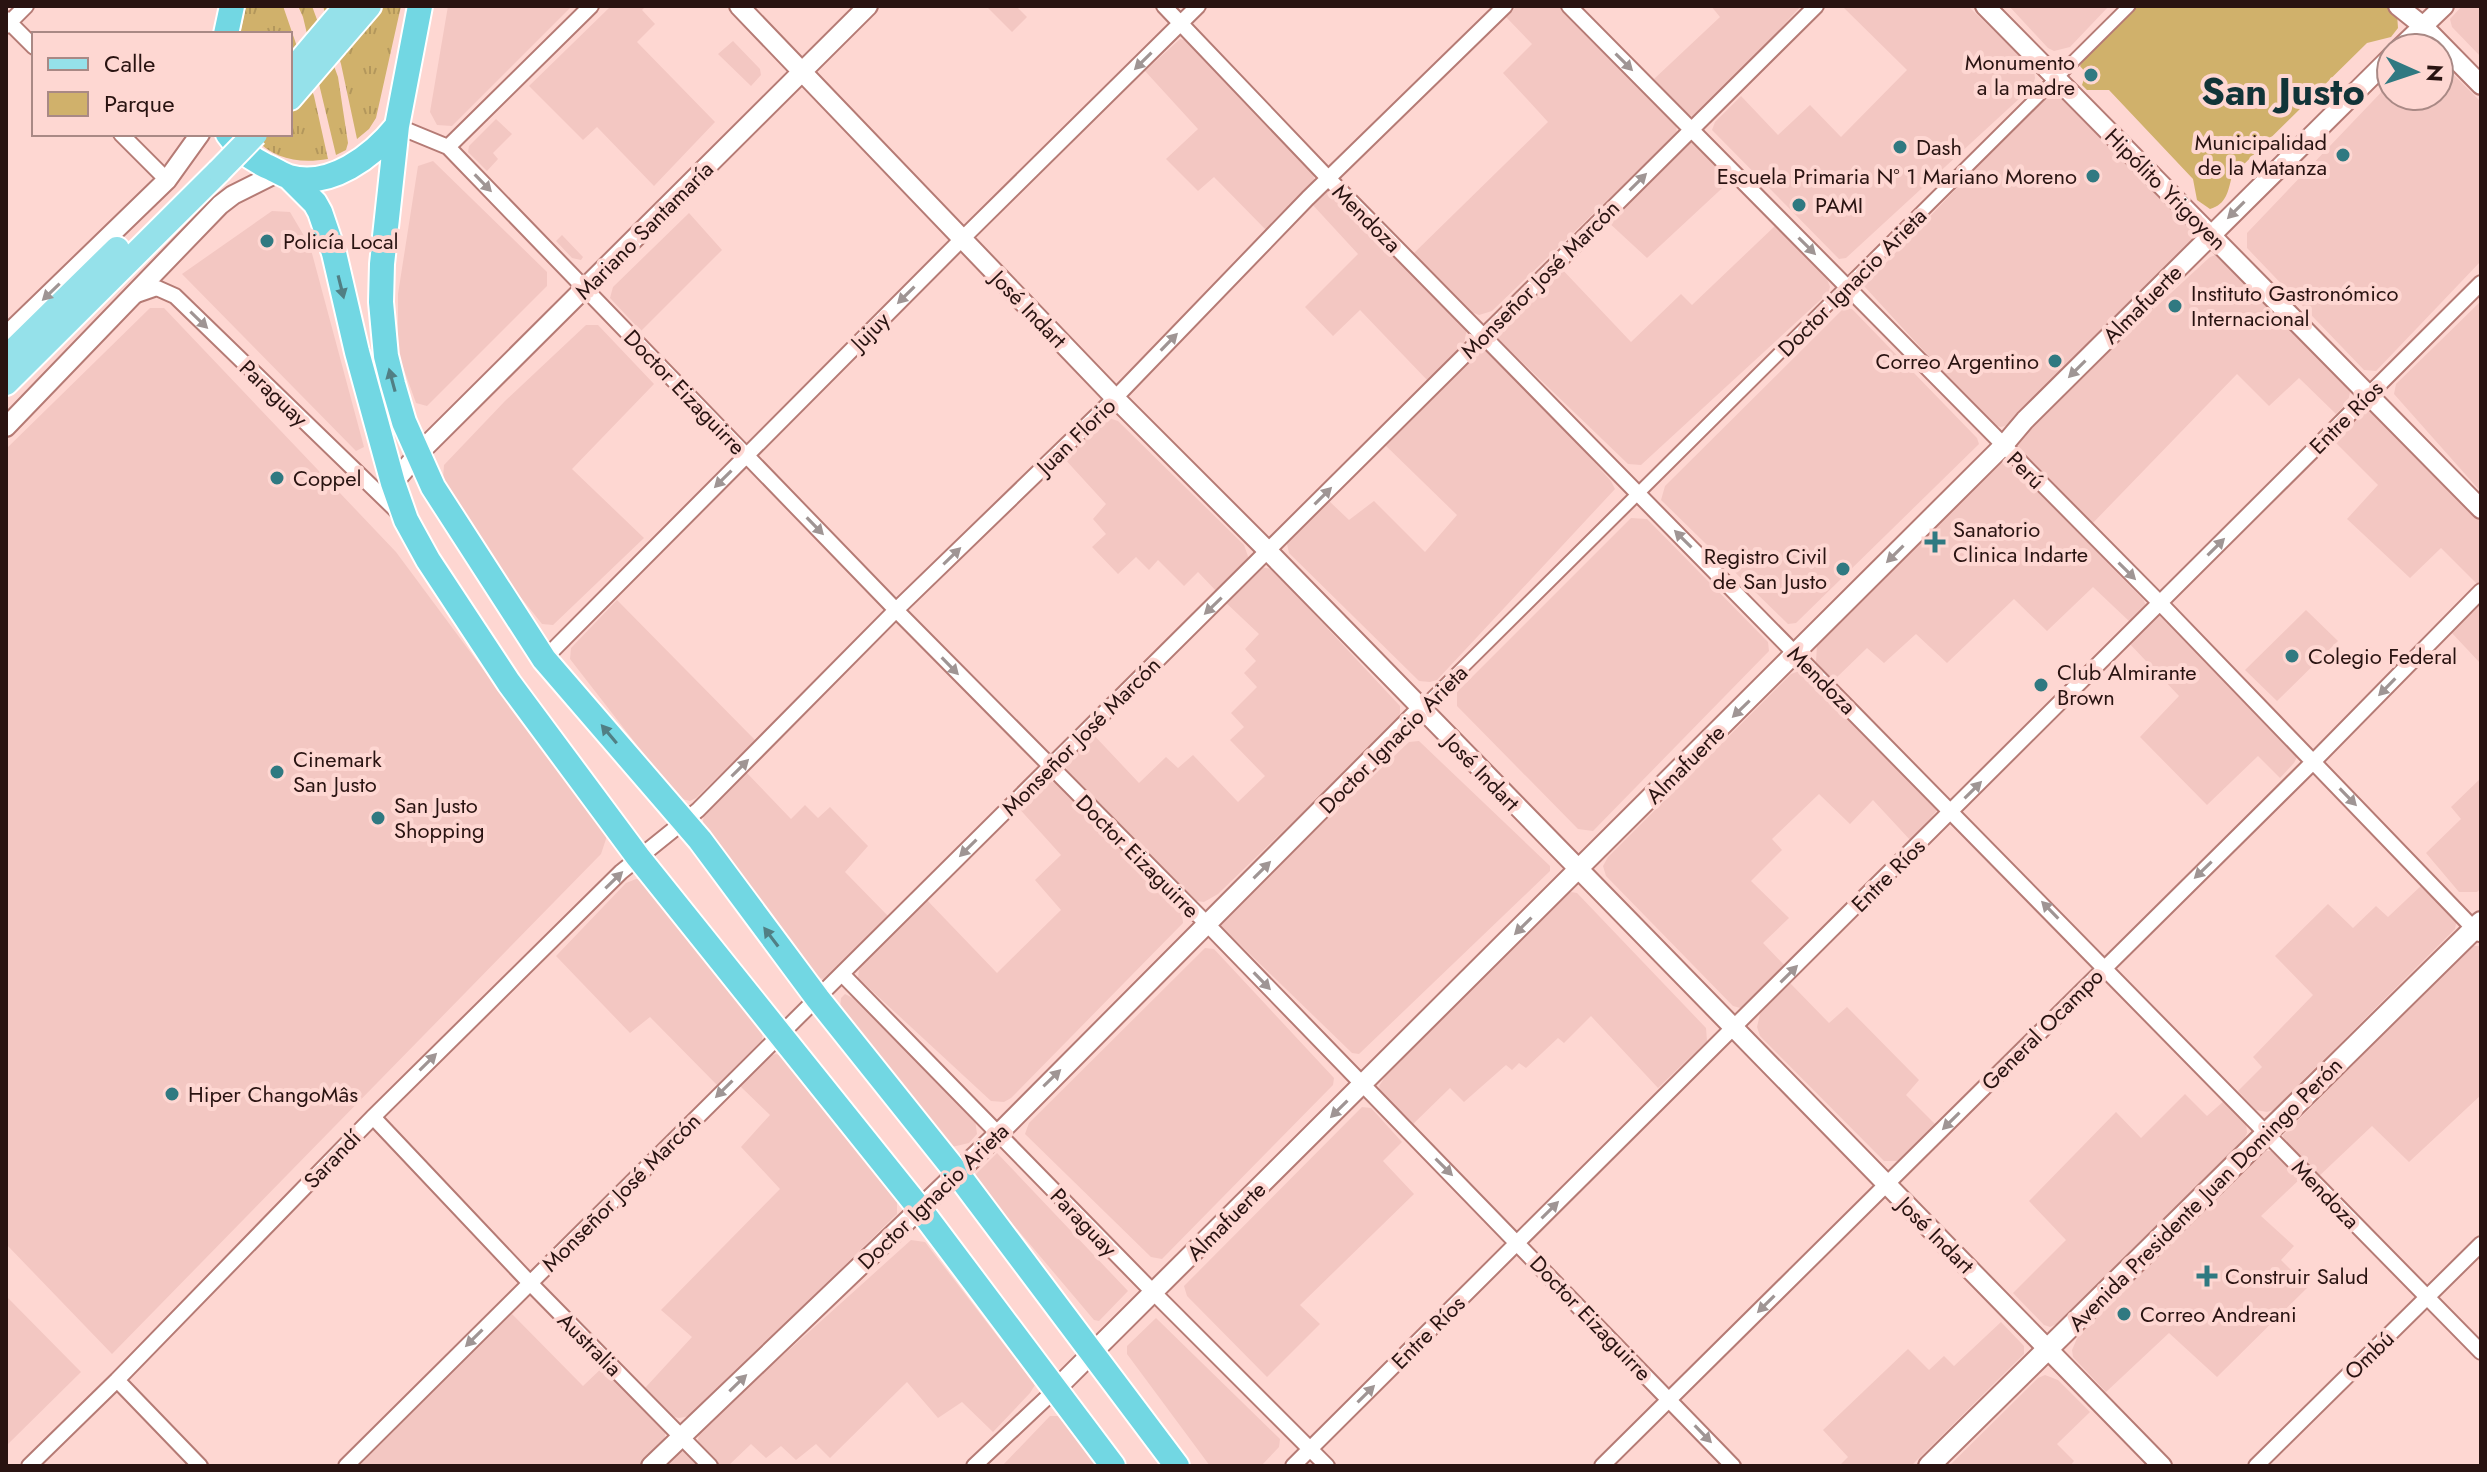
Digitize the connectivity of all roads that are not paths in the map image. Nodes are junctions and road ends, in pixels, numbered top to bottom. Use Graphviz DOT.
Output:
graph roads {
  1 [pos="26,6"];
  2 [pos="232,6"];
  3 [pos="347,6"];
  4 [pos="369,6"];
  5 [pos="421,6"];
  6 [pos="591,6"];
  7 [pos="739,6"];
  8 [pos="868,6"];
  9 [pos="1164,6"];
  10 [pos="1198,6"];
  11 [pos="1505,6"];
  12 [pos="1569,6"];
  13 [pos="1816,6"];
  14 [pos="1985,6"];
  15 [pos="2129,6"];
  16 [pos="2398,6"];
  17 [pos="2444,6"];
  18 [pos="7,22"];
  19 [pos="1181,23"];
  20 [pos="2423,26"];
  21 [pos="226,32"];
  22 [pos="2417,32"];
  23 [pos="32,45"];
  24 [pos="804,70"];
  25 [pos="292,71"];
  26 [pos="2375,73"];
  27 [pos="2056,78"];
  28 [pos="2481,85"];
  29 [pos="292,96"];
  30 [pos="397,126"];
  31 [pos="1691,130"];
  32 [pos="123,136"];
  33 [pos="199,136"];
  34 [pos="229,136"];
  35 [pos="232,136"];
  36 [pos="252,136"];
  37 [pos="448,147"];
  38 [pos="214,164"];
  39 [pos="285,175"];
  40 [pos="1328,178"];
  41 [pos="167,180"];
  42 [pos="2211,235"];
  43 [pos="961,240"];
  44 [pos="2481,283"];
  45 [pos="1846,288"];
  46 [pos="585,289"];
  47 [pos="134,296"];
  48 [pos="1483,335"];
  49 [pos="6,336"];
  50 [pos="6,358"];
  51 [pos="6,383"];
  52 [pos="2367,395"];
  53 [pos="1115,398"];
  54 [pos="6,427"];
  55 [pos="2003,446"];
  56 [pos="419,453"];
  57 [pos="747,455"];
  58 [pos="393,483"];
  59 [pos="1638,494"];
  60 [pos="2481,509"];
  61 [pos="406,520"];
  62 [pos="1268,551"];
  63 [pos="2481,591"];
  64 [pos="2160,603"];
  65 [pos="896,610"];
  66 [pos="1797,654"];
  67 [pos="544,659"];
  68 [pos="1421,709"];
  69 [pos="2313,762"];
  70 [pos="1048,767"];
  71 [pos="1952,811"];
  72 [pos="684,822"];
  73 [pos="638,857"];
  74 [pos="1578,871"];
  75 [pos="1208,925"];
  76 [pos="2479,929"];
  77 [pos="2104,966"];
  78 [pos="843,975"];
  79 [pos="818,999"];
  80 [pos="1734,1029"];
  81 [pos="780,1034"];
  82 [pos="1363,1086"];
  83 [pos="373,1117"];
  84 [pos="2266,1132"];
  85 [pos="998,1134"];
  86 [pos="957,1173"];
  87 [pos="1886,1185"];
  88 [pos="920,1209"];
  89 [pos="1517,1242"];
  90 [pos="2481,1244"];
  91 [pos="529,1282"];
  92 [pos="1154,1293"];
  93 [pos="2427,1299"];
  94 [pos="2048,1349"];
  95 [pos="2481,1352"];
  96 [pos="1094,1353"];
  97 [pos="117,1380"];
  98 [pos="1056,1389"];
  99 [pos="1669,1399"];
  100 [pos="681,1437"];
  101 [pos="1310,1449"];
  102 [pos="29,1466"];
  103 [pos="200,1466"];
  104 [pos="346,1466"];
  105 [pos="651,1466"];
  106 [pos="710,1466"];
  107 [pos="974,1466"];
  108 [pos="1113,1466"];
  109 [pos="1177,1466"];
  110 [pos="1293,1466"];
  111 [pos="1327,1466"];
  112 [pos="1602,1466"];
  113 [pos="1733,1466"];
  114 [pos="1929,1466"];
  115 [pos="2162,1466"];
  116 [pos="2256,1466"];
  1 -- 18 [label="street"];
  2 -- 21 [label="highway"];
  3 -- 25 [label="main road"];
  4 -- 29 [label="main road"];
  5 -- 30 [label="highway"];
  6 -- 37 [label="street"];
  7 -- 24 [label="street, José Indart"];
  8 -- 24 [label="street, Mariano Santamaría"];
  9 -- 19 [label="street, Mendoza"];
  10 -- 19 [label="street, Jujuy"];
  11 -- 40 [label="street, Juan Florio"];
  12 -- 31 [label="street, Perú, one-way"];
  13 -- 31 [label="street, Monseñor José Marcón"];
  14 -- 27 [label="street, Hipólito Yrigoyen"];
  15 -- 27 [label="street, Doctor Ignacio Arieta"];
  16 -- 20 [label="street"];
  17 -- 20 [label="street"];
  18 -- 23 [label="street"];
  19 -- 40 [label="street, Mendoza"];
  19 -- 43 [label="street, Jujuy, one-way"];
  20 -- 22 [label="street"];
  20 -- 28 [label="street"];
  24 -- 43 [label="street, José Indart"];
  24 -- 46 [label="street, Mariano Santamaría"];
  26 -- 42 [label="street, Almafuerte, one-way"];
  27 -- 42 [label="street, Hipólito Yrigoyen"];
  27 -- 45 [label="street, Doctor Ignacio Arieta"];
  30 -- 37 [label="street, Doctor Eizaguirre"];
  30 -- 39 [label="highway"];
  56 -- 30 [label="highway, one-way"];
  31 -- 45 [label="street, Perú, one-way"];
  48 -- 31 [label="street, Monseñor José Marcón, one-way"];
  32 -- 41 [label="street"];
  33 -- 41 [label="street"];
  34 -- 38 [label="main road"];
  35 -- 39 [label="highway"];
  36 -- 38 [label="main road, bridge"];
  37 -- 46 [label="street, Doctor Eizaguirre, one-way"];
  38 -- 50 [label="main road"];
  38 -- 51 [label="main road"];
  39 -- 47 [label="street"];
  39 -- 58 [label="highway, one-way"];
  40 -- 48 [label="street, Mendoza"];
  53 -- 40 [label="street, Juan Florio, one-way"];
  41 -- 49 [label="street, one-way"];
  42 -- 52 [label="street, Hipólito Yrigoyen"];
  42 -- 55 [label="street, Almafuerte, one-way"];
  43 -- 53 [label="street, José Indart"];
  43 -- 57 [label="street, Jujuy, one-way"];
  44 -- 52 [label="street, Entre Ríos"];
  45 -- 55 [label="street, Perú"];
  45 -- 59 [label="street, Doctor Ignacio Arieta"];
  46 -- 56 [label="street, Mariano Santamaría"];
  46 -- 57 [label="street, Doctor Eizaguirre"];
  47 -- 54 [label="street"];
  47 -- 61 [label="street, Paraguay, one-way"];
  48 -- 59 [label="street, Mendoza"];
  62 -- 48 [label="street, Monseñor José Marcón, one-way"];
  52 -- 60 [label="street, Hipólito Yrigoyen"];
  64 -- 52 [label="street, Entre Ríos, one-way"];
  53 -- 62 [label="street, José Indart"];
  65 -- 53 [label="street, Juan Florio, one-way"];
  55 -- 64 [label="street, Perú, one-way"];
  55 -- 66 [label="street, Almafuerte, one-way"];
  56 -- 58 [label="street, Mariano Santamaría"];
  56 -- 67 [label="highway"];
  57 -- 65 [label="street, Doctor Eizaguirre, one-way"];
  57 -- 67 [label="street, Jujuy, one-way"];
  58 -- 61 [label="highway"];
  66 -- 59 [label="street, Mendoza, one-way"];
  59 -- 68 [label="street, Doctor Ignacio Arieta"];
  61 -- 73 [label="highway"];
  62 -- 68 [label="street, José Indart"];
  62 -- 70 [label="street, Monseñor José Marcón, one-way"];
  63 -- 69 [label="street, General Ocampo, one-way"];
  64 -- 69 [label="street, Perú"];
  71 -- 64 [label="street, Entre Ríos, one-way"];
  65 -- 70 [label="street, Doctor Eizaguirre, one-way"];
  72 -- 65 [label="street, Juan Florio, one-way"];
  66 -- 71 [label="street, Mendoza"];
  66 -- 74 [label="street, Almafuerte, one-way"];
  72 -- 67 [label="highway, one-way"];
  68 -- 74 [label="street, José Indart"];
  75 -- 68 [label="street, Doctor Ignacio Arieta, one-way"];
  69 -- 76 [label="street, Perú, one-way"];
  69 -- 77 [label="street, General Ocampo, one-way"];
  70 -- 75 [label="street, Doctor Eizaguirre"];
  70 -- 78 [label="street, Monseñor José Marcón, one-way"];
  77 -- 71 [label="street, Mendoza, one-way"];
  80 -- 71 [label="street, Entre Ríos, one-way"];
  72 -- 73 [label="street, Juan Florio"];
  79 -- 72 [label="highway, one-way"];
  73 -- 81 [label="highway"];
  83 -- 73 [label="street, Sarandí, one-way"];
  74 -- 80 [label="street, José Indart"];
  74 -- 82 [label="street, Almafuerte, one-way"];
  75 -- 82 [label="street, Doctor Eizaguirre, one-way"];
  85 -- 75 [label="street, Doctor Ignacio Arieta, one-way"];
  76 -- 84 [label="main road, Avenida Presidente Juan Domingo Perón"];
  77 -- 84 [label="street, Mendoza"];
  77 -- 87 [label="street, General Ocampo, one-way"];
  78 -- 79 [label="street, Monseñor José Marcón"];
  78 -- 85 [label="street, Paraguay"];
  79 -- 81 [label="street, Monseñor José Marcón"];
  79 -- 86 [label="highway"];
  80 -- 87 [label="street, José Indart"];
  89 -- 80 [label="street, Entre Ríos, one-way"];
  81 -- 88 [label="highway"];
  81 -- 91 [label="street, Monseñor José Marcón, one-way"];
  82 -- 89 [label="street, Doctor Eizaguirre, one-way"];
  82 -- 92 [label="street, Almafuerte, one-way"];
  83 -- 91 [label="street, Australia"];
  83 -- 97 [label="street, Sarandí"];
  84 -- 93 [label="street, Mendoza"];
  84 -- 94 [label="main road, Avenida Presidente Juan Domingo Perón"];
  85 -- 86 [label="street, Doctor Ignacio Arieta"];
  85 -- 92 [label="street, Paraguay"];
  86 -- 88 [label="street, Doctor Ignacio Arieta"];
  86 -- 96 [label="highway"];
  87 -- 94 [label="street, José Indart"];
  87 -- 99 [label="street, General Ocampo, one-way"];
  88 -- 98 [label="highway"];
  100 -- 88 [label="street, Doctor Ignacio Arieta, one-way"];
  89 -- 99 [label="street, Doctor Eizaguirre"];
  101 -- 89 [label="street, Entre Ríos, one-way"];
  90 -- 93 [label="street, Ombú"];
  91 -- 100 [label="street, Australia"];
  91 -- 104 [label="street, Monseñor José Marcón, one-way"];
  92 -- 96 [label="street, Almafuerte"];
  92 -- 101 [label="street, Paraguay"];
  93 -- 95 [label="street, Mendoza"];
  93 -- 116 [label="street, Ombú"];
  94 -- 114 [label="main road, Avenida Presidente Juan Domingo Perón"];
  94 -- 115 [label="street, José Indart"];
  96 -- 98 [label="street, Almafuerte"];
  96 -- 109 [label="highway"];
  97 -- 102 [label="street, Sarandí"];
  97 -- 103 [label="street"];
  98 -- 107 [label="street, Almafuerte"];
  98 -- 108 [label="highway"];
  99 -- 112 [label="street, General Ocampo"];
  99 -- 113 [label="street, Doctor Eizaguirre, one-way"];
  100 -- 105 [label="street, Doctor Ignacio Arieta"];
  100 -- 106 [label="street, Australia"];
  101 -- 110 [label="street, Entre Ríos"];
  101 -- 111 [label="street, Paraguay"];
}
